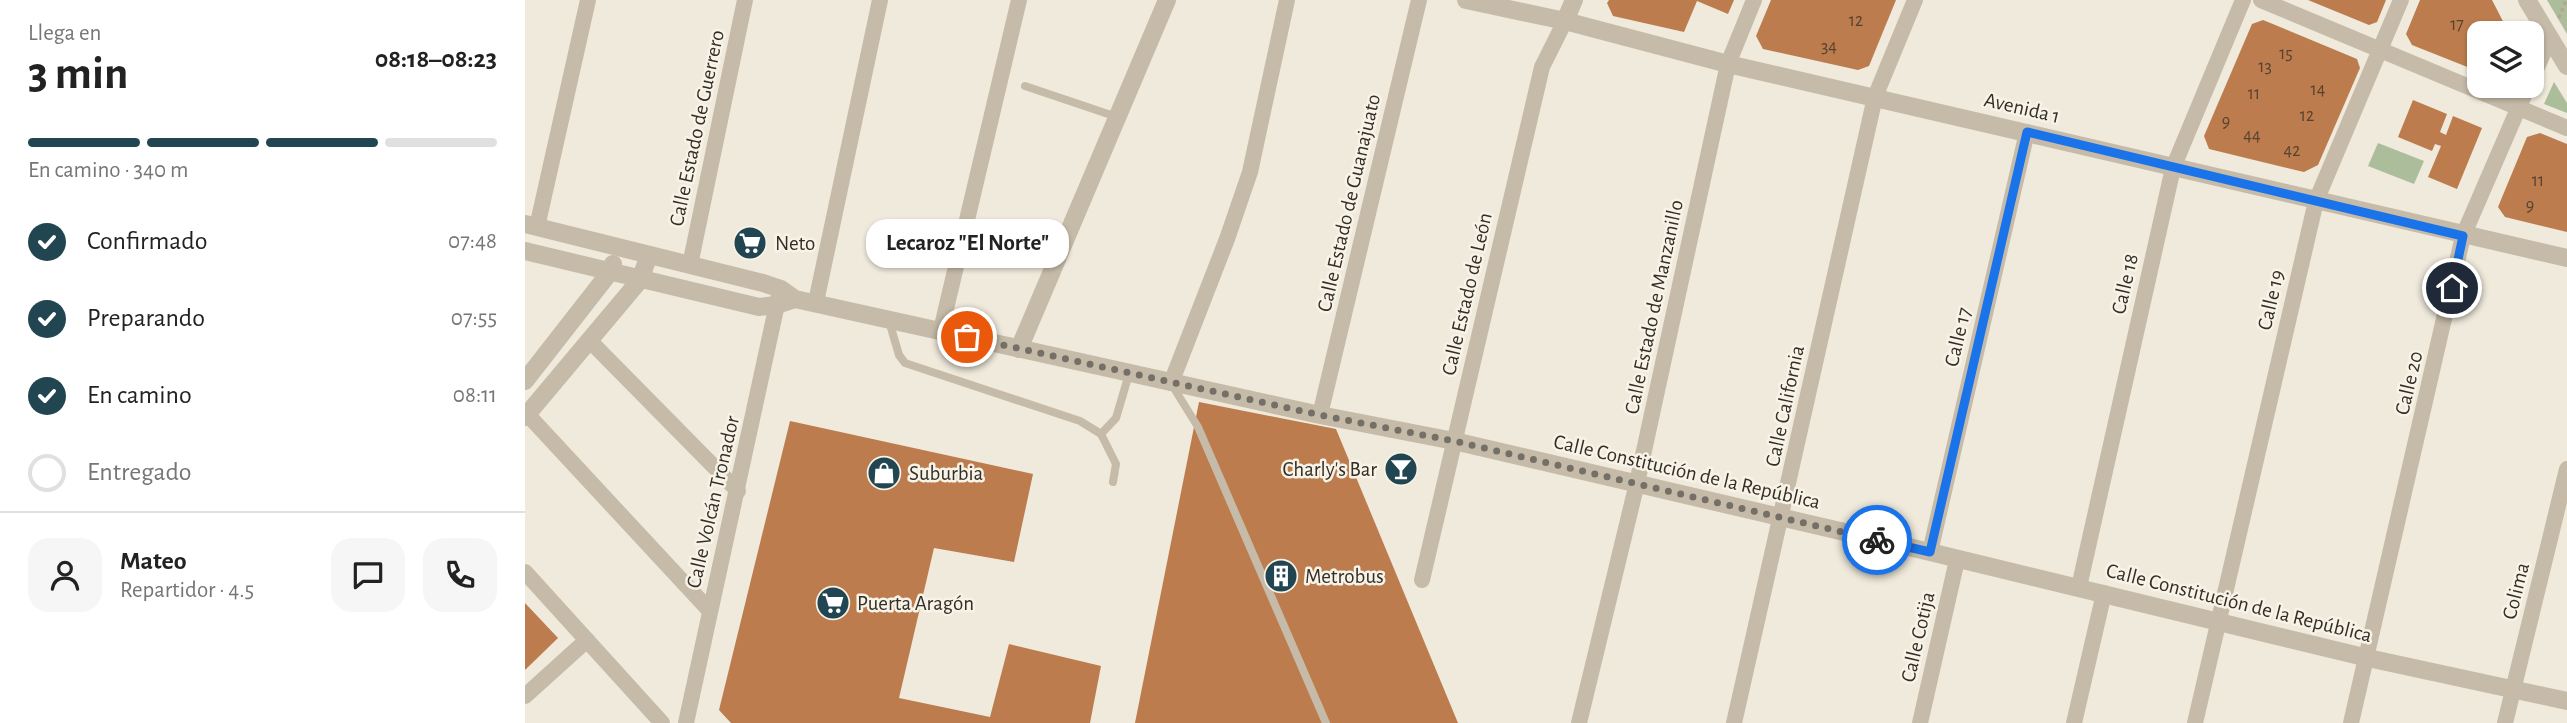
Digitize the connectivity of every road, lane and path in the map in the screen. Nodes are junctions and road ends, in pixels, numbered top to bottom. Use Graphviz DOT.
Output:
graph roads {
  1 [pos="588,0"];
  2 [pos="745,0"];
  3 [pos="880,0"];
  4 [pos="1019,0"];
  5 [pos="1167,0"];
  6 [pos="1287,0"];
  7 [pos="1419,0"];
  8 [pos="1466,0"];
  9 [pos="1574,0"];
  10 [pos="1754,0"];
  11 [pos="1915,0"];
  12 [pos="2243,0"];
  13 [pos="2261,0"];
  14 [pos="2401,0"];
  15 [pos="2527,0"];
  16 [pos="1565,21"];
  17 [pos="2550,39"];
  18 [pos="2380,50"];
  19 [pos="2544,52"];
  20 [pos="1728,64"];
  21 [pos="2567,66"];
  22 [pos="1025,86"];
  23 [pos="1875,97"];
  24 [pos="2523,98"];
  25 [pos="2518,108"];
  26 [pos="1118,117"];
  27 [pos="2567,128"];
  28 [pos="2027,132"];
  29 [pos="2173,167"];
  30 [pos="2316,201"];
  31 [pos="531,225"];
  32 [pos="2463,236"];
  33 [pos="618,248"];
  34 [pos="525,251"];
  35 [pos="649,255"];
  36 [pos="2567,258"];
  37 [pos="690,265"];
  38 [pos="610,272"];
  39 [pos="640,280"];
  40 [pos="784,298"];
  41 [pos="816,302"];
  42 [pos="888,319"];
  43 [pos="940,330"];
  44 [pos="589,340"];
  45 [pos="1019,349"];
  46 [pos="1129,374"];
  47 [pos="525,381"];
  48 [pos="1171,383"];
  49 [pos="526,415"];
  50 [pos="1320,415"];
  51 [pos="1101,434"];
  52 [pos="1454,441"];
  53 [pos="2567,469"];
  54 [pos="1113,482"];
  55 [pos="1637,483"];
  56 [pos="738,491"];
  57 [pos="1782,519"];
  58 [pos="1930,552"];
  59 [pos="1957,559"];
  60 [pos="525,572"];
  61 [pos="1422,580"];
  62 [pos="2079,587"];
  63 [pos="2104,593"];
  64 [pos="710,611"];
  65 [pos="2219,621"];
  66 [pos="587,640"];
  67 [pos="2368,658"];
  68 [pos="2513,689"];
  69 [pos="525,696"];
  70 [pos="2567,701"];
  71 [pos="662,723"];
  72 [pos="686,723"];
  73 [pos="1326,723"];
  74 [pos="1579,723"];
  75 [pos="1734,723"];
  76 [pos="1920,723"];
  77 [pos="2074,723"];
  78 [pos="2195,723"];
  79 [pos="2351,723"];
  80 [pos="2505,723"];
  1 -- 31 [label="street"];
  2 -- 37 [label="street, Calle Estado de Guerrero"];
  3 -- 41 [label="street"];
  4 -- 43 [label="street"];
  5 -- 26 [label="street"];
  6 -- 48 [label="street"];
  7 -- 50 [label="street, Calle Estado de Guanajuato"];
  8 -- 16 [label="street, Avenida 1"];
  9 -- 16 [label="street"];
  10 -- 20 [label="street, Calle Estado de Manzanillo"];
  11 -- 23 [label="street, Calle California"];
  12 -- 29 [label="street, Calle 18"];
  13 -- 18 [label="street"];
  14 -- 18 [label="street, Calle 19"];
  15 -- 17 [label="street"];
  16 -- 20 [label="street, Avenida 1"];
  16 -- 52 [label="street, Calle Estado de León"];
  17 -- 19 [label="street"];
  17 -- 21 [label="street"];
  18 -- 25 [label="street"];
  18 -- 30 [label="street, Calle 19"];
  20 -- 23 [label="street, Avenida 1"];
  20 -- 55 [label="street, Calle Estado de Manzanillo"];
  22 -- 26 [label="lane"];
  23 -- 28 [label="street, Avenida 1"];
  23 -- 57 [label="street, Calle California"];
  24 -- 25 [label="street, Calle 20"];
  25 -- 27 [label="street"];
  25 -- 32 [label="street, Calle 20"];
  26 -- 45 [label="street"];
  28 -- 29 [label="street, Avenida 1"];
  28 -- 58 [label="street, Calle 17"];
  29 -- 30 [label="street, Avenida 1"];
  29 -- 62 [label="street, Calle 18"];
  30 -- 32 [label="street, Avenida 1"];
  30 -- 65 [label="street, Calle 19"];
  31 -- 33 [label="street, Calle Constitución de la República"];
  32 -- 36 [label="street, Avenida 1"];
  32 -- 67 [label="street, Calle 20"];
  33 -- 35 [label="street, Calle Constitución de la República"];
  33 -- 38 [label="street"];
  34 -- 38 [label="street, Calle Constitución de la República"];
  35 -- 37 [label="street, Calle Constitución de la República"];
  35 -- 39 [label="street"];
  37 -- 40 [label="street, Calle Constitución de la República"];
  38 -- 39 [label="street, Calle Constitución de la República"];
  38 -- 47 [label="street"];
  39 -- 40 [label="street, Calle Constitución de la República"];
  39 -- 44 [label="street"];
  40 -- 41 [label="street, Calle Constitución de la República"];
  40 -- 56 [label="street, Calle Volcán Tronador"];
  41 -- 42 [label="street, Calle Constitución de la República"];
  42 -- 43 [label="street, Calle Constitución de la República"];
  42 -- 51 [label="lane"];
  43 -- 45 [label="street, Calle Constitución de la República"];
  44 -- 49 [label="street"];
  44 -- 56 [label="street"];
  45 -- 46 [label="street, Calle Constitución de la República"];
  46 -- 48 [label="street, Calle Constitución de la República"];
  46 -- 51 [label="lane"];
  48 -- 50 [label="street, Calle Constitución de la República"];
  48 -- 73 [label="lane"];
  49 -- 64 [label="street"];
  50 -- 52 [label="street, Calle Constitución de la República"];
  51 -- 54 [label="lane"];
  52 -- 55 [label="street, Calle Constitución de la República"];
  52 -- 61 [label="street, Calle Estado de León"];
  53 -- 68 [label="street, Colima"];
  55 -- 57 [label="street, Calle Constitución de la República"];
  55 -- 74 [label="street, Calle Estado de Manzanillo"];
  56 -- 64 [label="street, Calle Volcán Tronador"];
  57 -- 58 [label="street, Calle Constitución de la República"];
  57 -- 75 [label="street, Calle California"];
  58 -- 59 [label="street, Calle Constitución de la República"];
  59 -- 62 [label="street, Calle Constitución de la República"];
  59 -- 76 [label="street, Calle Cotija"];
  60 -- 66 [label="street"];
  62 -- 63 [label="street, Calle Constitución de la República"];
  63 -- 65 [label="street, Calle Constitución de la República"];
  63 -- 77 [label="street"];
  64 -- 72 [label="street, Calle Volcán Tronador"];
  65 -- 67 [label="street, Calle Constitución de la República"];
  65 -- 78 [label="street, Calle 19"];
  66 -- 69 [label="street"];
  66 -- 71 [label="street"];
  67 -- 68 [label="street, Calle Constitución de la República"];
  67 -- 79 [label="street, Calle 20"];
  68 -- 70 [label="street, Calle Constitución de la República"];
  68 -- 80 [label="street, Colima"];
}
